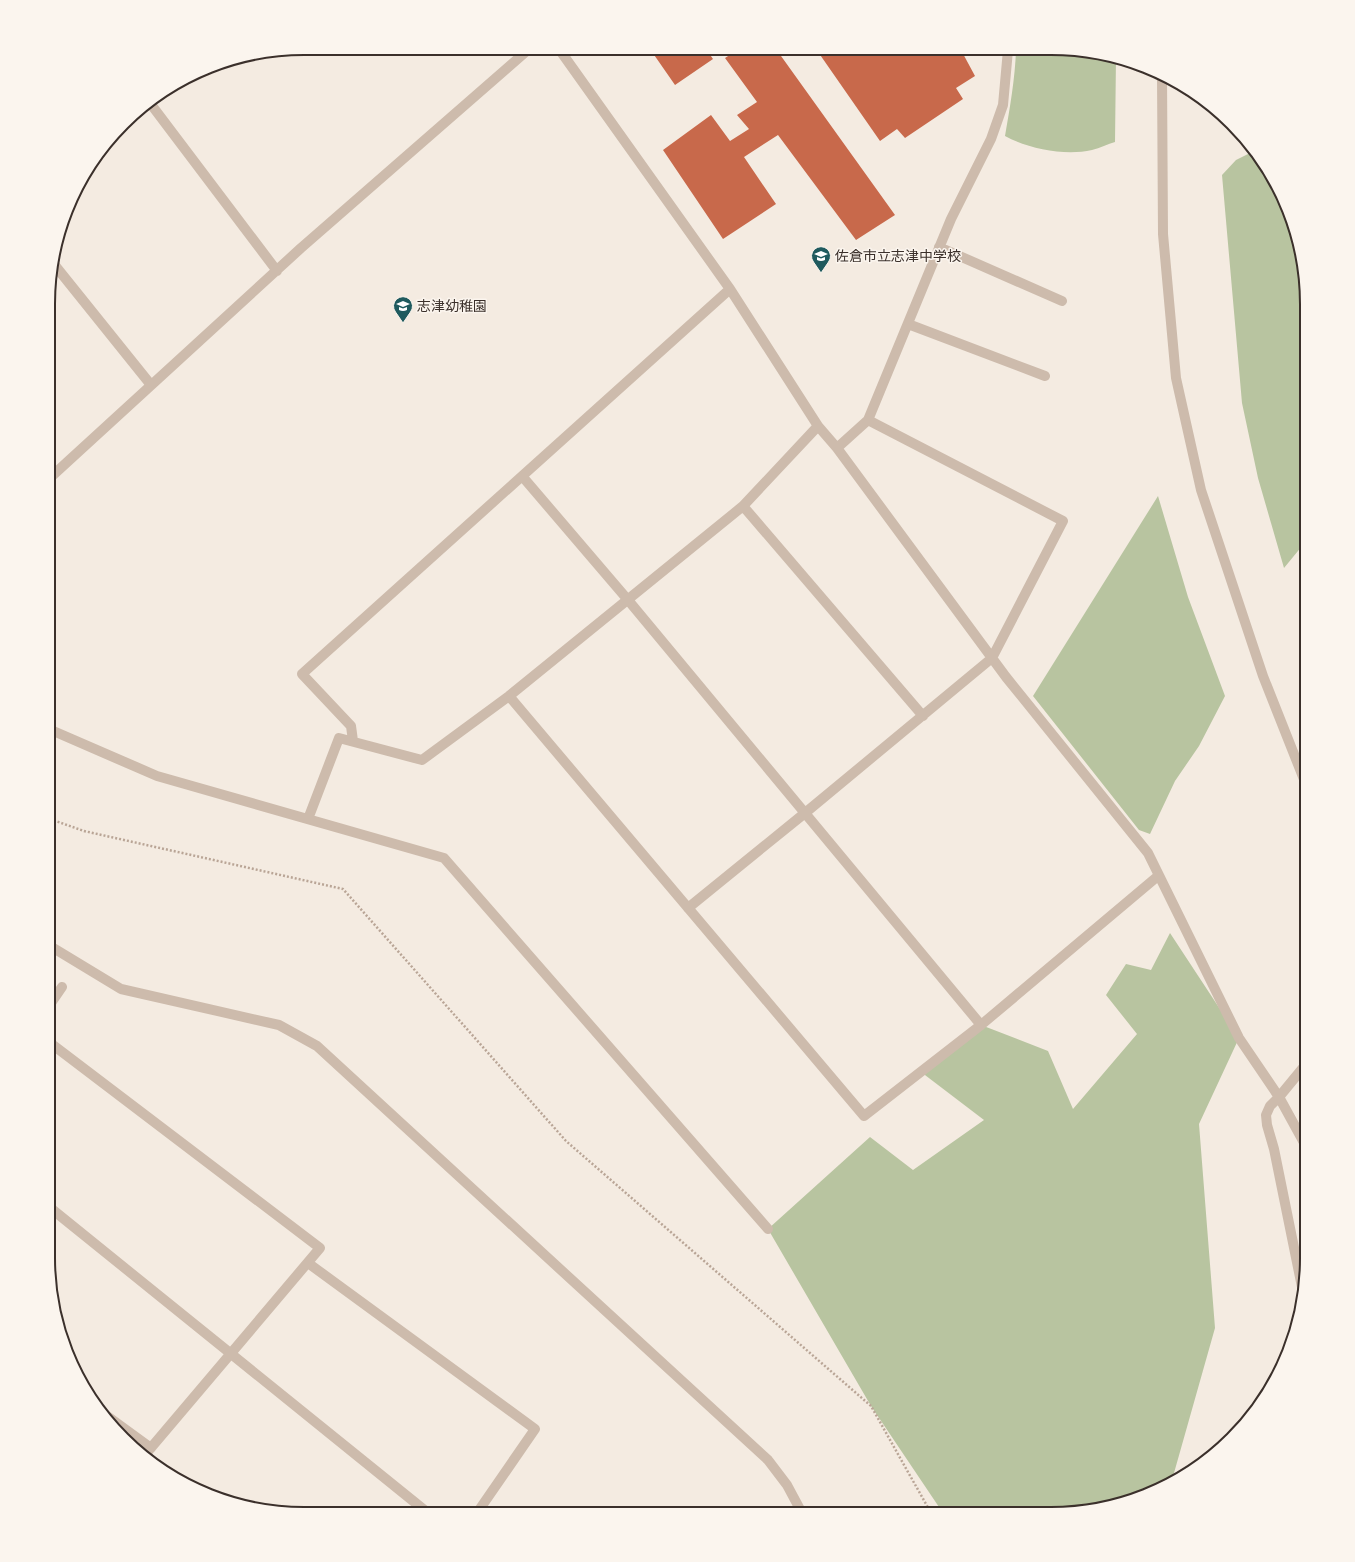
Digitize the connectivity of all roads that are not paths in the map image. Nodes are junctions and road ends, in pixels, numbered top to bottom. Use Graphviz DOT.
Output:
graph roads {
  1 [pos="522,55"];
  2 [pos="563,55"];
  3 [pos="1008,55"];
  4 [pos="1162,81"];
  5 [pos="152,106"];
  6 [pos="939,247"];
  7 [pos="57,269"];
  8 [pos="277,270"];
  9 [pos="730,289"];
  10 [pos="1062,301"];
  11 [pos="908,324"];
  12 [pos="1045,376"];
  13 [pos="151,386"];
  14 [pos="868,420"];
  15 [pos="818,426"];
  16 [pos="836,448"];
  17 [pos="55,473"];
  18 [pos="522,476"];
  19 [pos="743,506"];
  20 [pos="628,600"];
  21 [pos="992,658"];
  22 [pos="509,696"];
  23 [pos="922,716"];
  24 [pos="55,732"];
  25 [pos="353,741"];
  26 [pos="1300,771"];
  27 [pos="805,814"];
  28 [pos="308,819"];
  29 [pos="1158,876"];
  30 [pos="688,908"];
  31 [pos="55,949"];
  32 [pos="62,987"];
  33 [pos="55,997"];
  34 [pos="981,1025"];
  35 [pos="55,1047"];
  36 [pos="1300,1072"];
  37 [pos="1279,1097"];
  38 [pos="1300,1137"];
  39 [pos="55,1212"];
  40 [pos="768,1229"];
  41 [pos="308,1262"];
  42 [pos="1299,1273"];
  43 [pos="231,1354"];
  44 [pos="120,1426"];
  45 [pos="151,1448"];
  46 [pos="148,1452"];
  47 [pos="421,1507"];
  48 [pos="481,1507"];
  49 [pos="798,1507"];
  1 -- 8 [label="street"];
  2 -- 9 [label="street"];
  3 -- 6 [label="street"];
  4 -- 26 [label="street"];
  5 -- 8 [label="street"];
  6 -- 10 [label="street"];
  6 -- 11 [label="street"];
  7 -- 13 [label="street"];
  8 -- 13 [label="street"];
  9 -- 15 [label="street"];
  9 -- 18 [label="street"];
  11 -- 12 [label="street"];
  11 -- 14 [label="street"];
  13 -- 17 [label="street"];
  14 -- 16 [label="street"];
  14 -- 21 [label="street"];
  15 -- 16 [label="street"];
  15 -- 19 [label="street"];
  16 -- 21 [label="street"];
  18 -- 20 [label="street"];
  18 -- 25 [label="street"];
  19 -- 20 [label="street"];
  19 -- 23 [label="street"];
  20 -- 22 [label="street"];
  20 -- 27 [label="street"];
  21 -- 23 [label="street"];
  21 -- 29 [label="street"];
  22 -- 25 [label="street"];
  22 -- 30 [label="street"];
  23 -- 27 [label="street"];
  24 -- 28 [label="street"];
  25 -- 28 [label="street"];
  27 -- 30 [label="street"];
  27 -- 34 [label="street"];
  28 -- 40 [label="street"];
  29 -- 34 [label="street"];
  29 -- 37 [label="street"];
  30 -- 34 [label="street"];
  31 -- 49 [label="street"];
  32 -- 33 [label="street"];
  35 -- 41 [label="street"];
  36 -- 37 [label="street"];
  37 -- 38 [label="street"];
  37 -- 42 [label="street"];
  39 -- 43 [label="street"];
  41 -- 43 [label="street"];
  41 -- 48 [label="street"];
  43 -- 45 [label="street"];
  43 -- 47 [label="street"];
  44 -- 45 [label="street"];
  45 -- 46 [label="street"];
}
